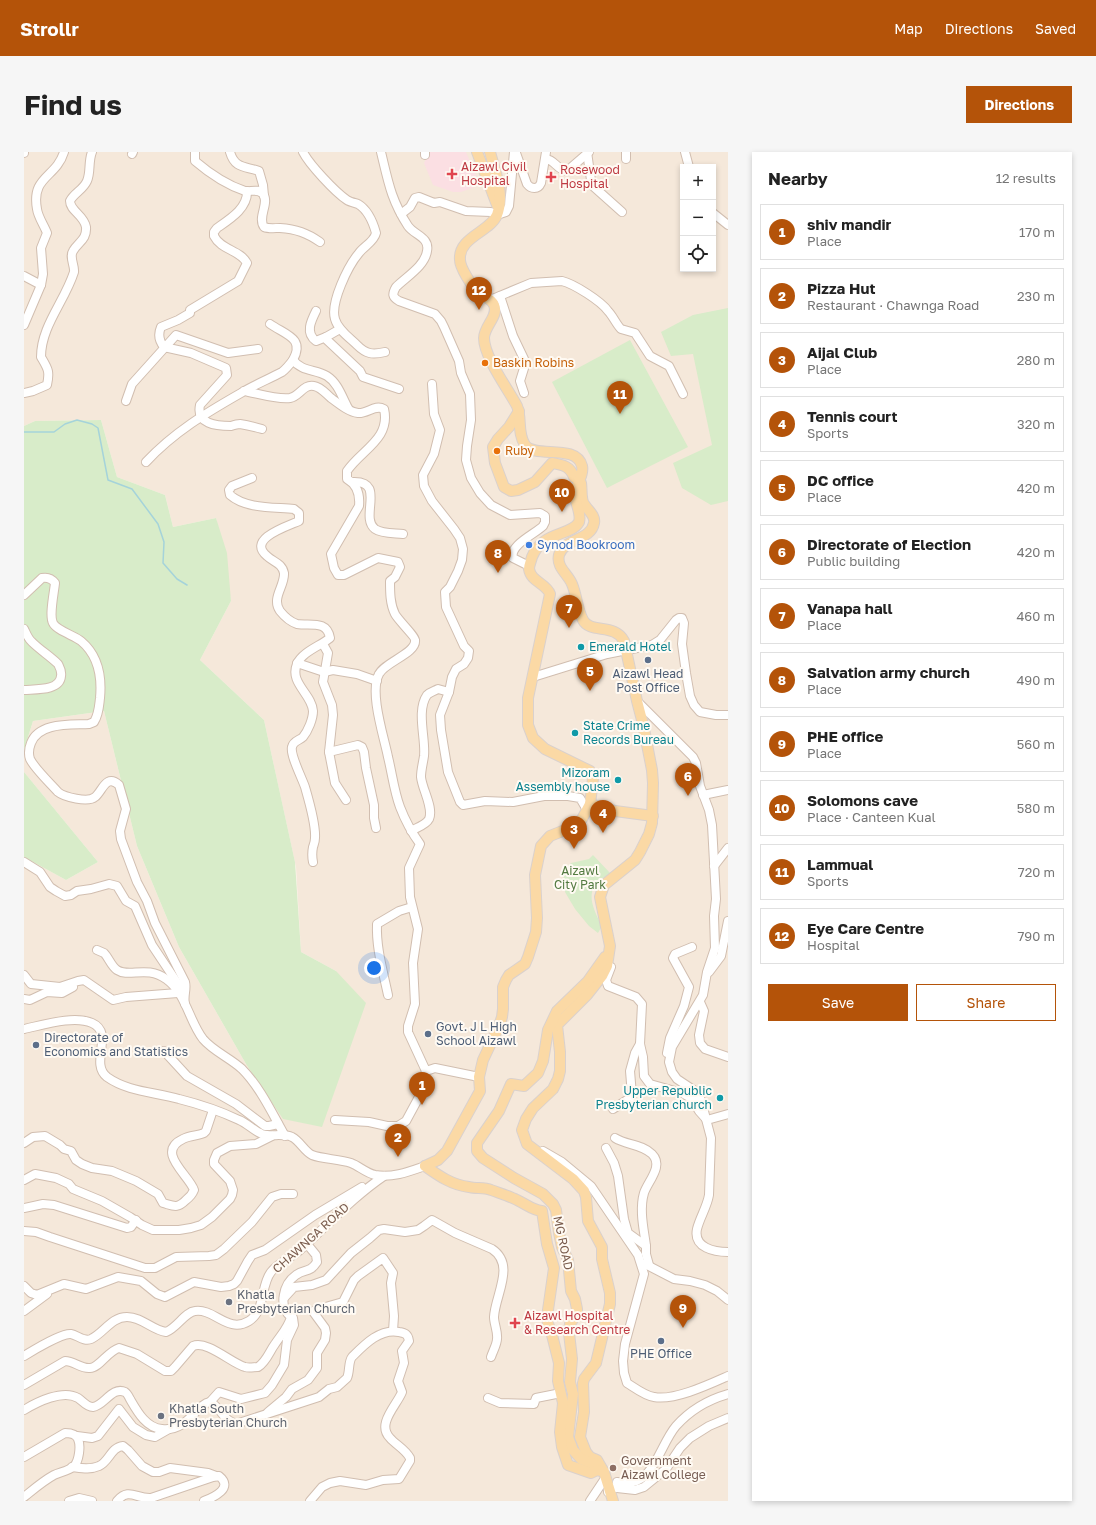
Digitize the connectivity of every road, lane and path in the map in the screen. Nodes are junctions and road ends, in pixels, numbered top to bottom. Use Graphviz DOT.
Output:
graph roads {
  1 [pos="64,152"];
  2 [pos="92,152"];
  3 [pos="195,152"];
  4 [pos="230,152"];
  5 [pos="302,152"];
  6 [pos="381,152"];
  7 [pos="477,152"];
  8 [pos="490,152"];
  9 [pos="515,152"];
  10 [pos="588,152"];
  11 [pos="685,152"];
  12 [pos="546,155"];
  13 [pos="688,164"];
  14 [pos="247,191"];
  15 [pos="264,196"];
  16 [pos="498,212"];
  17 [pos="622,212"];
  18 [pos="401,214"];
  19 [pos="716,215"];
  20 [pos="728,225"];
  21 [pos="320,242"];
  22 [pos="24,276"];
  23 [pos="41,285"];
  24 [pos="495,298"];
  25 [pos="316,311"];
  26 [pos="270,324"];
  27 [pos="24,325"];
  28 [pos="340,329"];
  29 [pos="326,336"];
  30 [pos="164,347"];
  31 [pos="258,349"];
  32 [pos="385,352"];
  33 [pos="293,360"];
  34 [pos="432,384"];
  35 [pos="399,389"];
  36 [pos="244,391"];
  37 [pos="24,393"];
  38 [pos="524,393"];
  39 [pos="683,394"];
  40 [pos="126,401"];
  41 [pos="349,410"];
  42 [pos="519,411"];
  43 [pos="200,417"];
  44 [pos="262,429"];
  45 [pos="146,462"];
  46 [pos="581,475"];
  47 [pos="252,478"];
  48 [pos="352,482"];
  49 [pos="403,534"];
  50 [pos="529,566"];
  51 [pos="24,595"];
  52 [pos="24,629"];
  53 [pos="322,644"];
  54 [pos="626,650"];
  55 [pos="297,663"];
  56 [pos="324,672"];
  57 [pos="533,677"];
  58 [pos="377,681"];
  59 [pos="24,690"];
  60 [pos="449,692"];
  61 [pos="637,701"];
  62 [pos="728,715"];
  63 [pos="329,752"];
  64 [pos="728,790"];
  65 [pos="703,795"];
  66 [pos="346,800"];
  67 [pos="589,807"];
  68 [pos="653,816"];
  69 [pos="376,828"];
  70 [pos="411,831"];
  71 [pos="728,848"];
  72 [pos="24,862"];
  73 [pos="313,862"];
  74 [pos="714,866"];
  75 [pos="412,907"];
  76 [pos="728,921"];
  77 [pos="610,946"];
  78 [pos="692,947"];
  79 [pos="97,950"];
  80 [pos="24,975"];
  81 [pos="706,975"];
  82 [pos="84,980"];
  83 [pos="182,992"];
  84 [pos="388,994"];
  85 [pos="24,999"];
  86 [pos="700,1002"];
  87 [pos="24,1029"];
  88 [pos="640,1044"];
  89 [pos="164,1051"];
  90 [pos="728,1057"];
  91 [pos="669,1062"];
  92 [pos="426,1071"];
  93 [pos="479,1077"];
  94 [pos="613,1109"];
  95 [pos="213,1110"];
  96 [pos="728,1114"];
  97 [pos="335,1120"];
  98 [pos="706,1120"];
  99 [pos="278,1124"];
  100 [pos="272,1136"];
  101 [pos="284,1136"];
  102 [pos="615,1138"];
  103 [pos="524,1139"];
  104 [pos="24,1143"];
  105 [pos="606,1148"];
  106 [pos="425,1166"];
  107 [pos="375,1175"];
  108 [pos="384,1176"];
  109 [pos="24,1180"];
  110 [pos="293,1194"];
  111 [pos="24,1208"];
  112 [pos="136,1220"];
  113 [pos="24,1231"];
  114 [pos="307,1244"];
  115 [pos="646,1246"];
  116 [pos="728,1252"];
  117 [pos="640,1263"];
  118 [pos="649,1265"];
  119 [pos="24,1286"];
  120 [pos="57,1286"];
  121 [pos="283,1299"];
  122 [pos="728,1300"];
  123 [pos="24,1311"];
  124 [pos="291,1317"];
  125 [pos="393,1331"];
  126 [pos="24,1356"];
  127 [pos="491,1357"];
  128 [pos="728,1376"];
  129 [pos="24,1385"];
  130 [pos="561,1393"];
  131 [pos="728,1394"];
  132 [pos="488,1398"];
  133 [pos="210,1402"];
  134 [pos="24,1410"];
  135 [pos="266,1413"];
  136 [pos="728,1418"];
  137 [pos="170,1429"];
  138 [pos="77,1436"];
  139 [pos="24,1457"];
  140 [pos="72,1467"];
  141 [pos="216,1476"];
  142 [pos="607,1479"];
  143 [pos="24,1497"];
  144 [pos="69,1501"];
  145 [pos="92,1501"];
  146 [pos="117,1501"];
  147 [pos="204,1501"];
  148 [pos="310,1501"];
  149 [pos="590,1501"];
  150 [pos="608,1501"];
  151 [pos="613,1501"];
  1 -- 23 [label="street"];
  2 -- 37 [label="street"];
  3 -- 14 [label="street"];
  4 -- 15 [label="street"];
  5 -- 28 [label="street"];
  6 -- 18 [label="street"];
  7 -- 16 [label="main road"];
  8 -- 16 [label="main road"];
  9 -- 12 [label="street"];
  9 -- 16 [label="street"];
  10 -- 12 [label="street"];
  10 -- 17 [label="street"];
  11 -- 13 [label="street"];
  14 -- 15 [label="street"];
  14 -- 30 [label="street"];
  15 -- 21 [label="street"];
  16 -- 18 [label="street"];
  16 -- 24 [label="main road"];
  18 -- 50 [label="street"];
  19 -- 20 [label="street"];
  22 -- 23 [label="street"];
  23 -- 27 [label="street"];
  24 -- 38 [label="street"];
  24 -- 39 [label="street"];
  24 -- 42 [label="main road"];
  25 -- 29 [label="street"];
  26 -- 33 [label="street"];
  28 -- 29 [label="street"];
  28 -- 32 [label="street"];
  29 -- 35 [label="street"];
  30 -- 31 [label="street"];
  30 -- 40 [label="street"];
  30 -- 43 [label="street"];
  33 -- 36 [label="street"];
  33 -- 41 [label="street"];
  34 -- 60 [label="street"];
  36 -- 41 [label="street"];
  36 -- 43 [label="street"];
  41 -- 48 [label="street"];
  42 -- 46 [label="main road"];
  42 -- 46 [label="main road"];
  43 -- 44 [label="street"];
  43 -- 45 [label="street"];
  46 -- 50 [label="main road"];
  46 -- 54 [label="main road"];
  47 -- 53 [label="street"];
  48 -- 49 [label="street"];
  48 -- 58 [label="street"];
  50 -- 57 [label="main road"];
  51 -- 83 [label="street"];
  52 -- 59 [label="street"];
  53 -- 55 [label="street"];
  53 -- 56 [label="street"];
  54 -- 57 [label="street"];
  54 -- 61 [label="main road"];
  54 -- 62 [label="street"];
  55 -- 56 [label="street"];
  55 -- 73 [label="street"];
  56 -- 58 [label="street"];
  56 -- 63 [label="street"];
  57 -- 67 [label="main road"];
  58 -- 70 [label="street"];
  60 -- 67 [label="street"];
  60 -- 70 [label="street"];
  61 -- 65 [label="street"];
  61 -- 68 [label="main road"];
  63 -- 66 [label="street"];
  63 -- 69 [label="street"];
  64 -- 65 [label="street"];
  65 -- 74 [label="street"];
  67 -- 68 [label="main road"];
  67 -- 93 [label="main road"];
  68 -- 77 [label="main road"];
  70 -- 75 [label="street"];
  71 -- 74 [label="street"];
  72 -- 83 [label="street"];
  74 -- 81 [label="street"];
  75 -- 84 [label="street"];
  75 -- 92 [label="street"];
  76 -- 81 [label="street"];
  77 -- 88 [label="street"];
  77 -- 103 [label="main road"];
  77 -- 142 [label="main road, MG ROAD"];
  78 -- 91 [label="street"];
  79 -- 83 [label="street"];
  80 -- 82 [label="street"];
  81 -- 86 [label="street"];
  82 -- 83 [label="street"];
  82 -- 85 [label="street"];
  83 -- 99 [label="street"];
  86 -- 90 [label="street"];
  86 -- 91 [label="street"];
  87 -- 95 [label="street"];
  88 -- 94 [label="street"];
  88 -- 98 [label="street"];
  89 -- 99 [label="street"];
  91 -- 98 [label="street"];
  92 -- 93 [label="street"];
  92 -- 97 [label="street"];
  93 -- 106 [label="main road"];
  95 -- 100 [label="street"];
  95 -- 104 [label="street"];
  96 -- 98 [label="street"];
  98 -- 116 [label="street"];
  99 -- 101 [label="street"];
  100 -- 101 [label="street"];
  100 -- 112 [label="street"];
  101 -- 107 [label="street"];
  102 -- 115 [label="street"];
  103 -- 117 [label="street"];
  103 -- 142 [label="main road"];
  105 -- 115 [label="street"];
  106 -- 108 [label="street"];
  106 -- 130 [label="main road"];
  107 -- 108 [label="street"];
  107 -- 120 [label="street"];
  108 -- 114 [label="street, CHAWNGA ROAD"];
  109 -- 112 [label="street"];
  110 -- 113 [label="street"];
  111 -- 112 [label="street"];
  114 -- 121 [label="street"];
  114 -- 126 [label="street, CHAWNGA ROAD"];
  115 -- 118 [label="street"];
  117 -- 118 [label="street"];
  117 -- 128 [label="street"];
  118 -- 122 [label="street"];
  119 -- 120 [label="street"];
  120 -- 123 [label="street"];
  121 -- 124 [label="street"];
  121 -- 127 [label="street"];
  124 -- 129 [label="street"];
  124 -- 133 [label="street"];
  125 -- 135 [label="street"];
  125 -- 135 [label="street"];
  125 -- 148 [label="street"];
  130 -- 132 [label="street"];
  130 -- 142 [label="main road"];
  131 -- 142 [label="street"];
  133 -- 135 [label="street"];
  133 -- 137 [label="street"];
  134 -- 137 [label="street"];
  136 -- 142 [label="street"];
  137 -- 138 [label="street"];
  138 -- 139 [label="street"];
  138 -- 140 [label="street"];
  140 -- 141 [label="street"];
  140 -- 143 [label="street"];
  141 -- 146 [label="street"];
  141 -- 147 [label="street"];
  142 -- 149 [label="street"];
  142 -- 150 [label="street"];
  142 -- 151 [label="main road"];
  144 -- 145 [label="street"];
}
